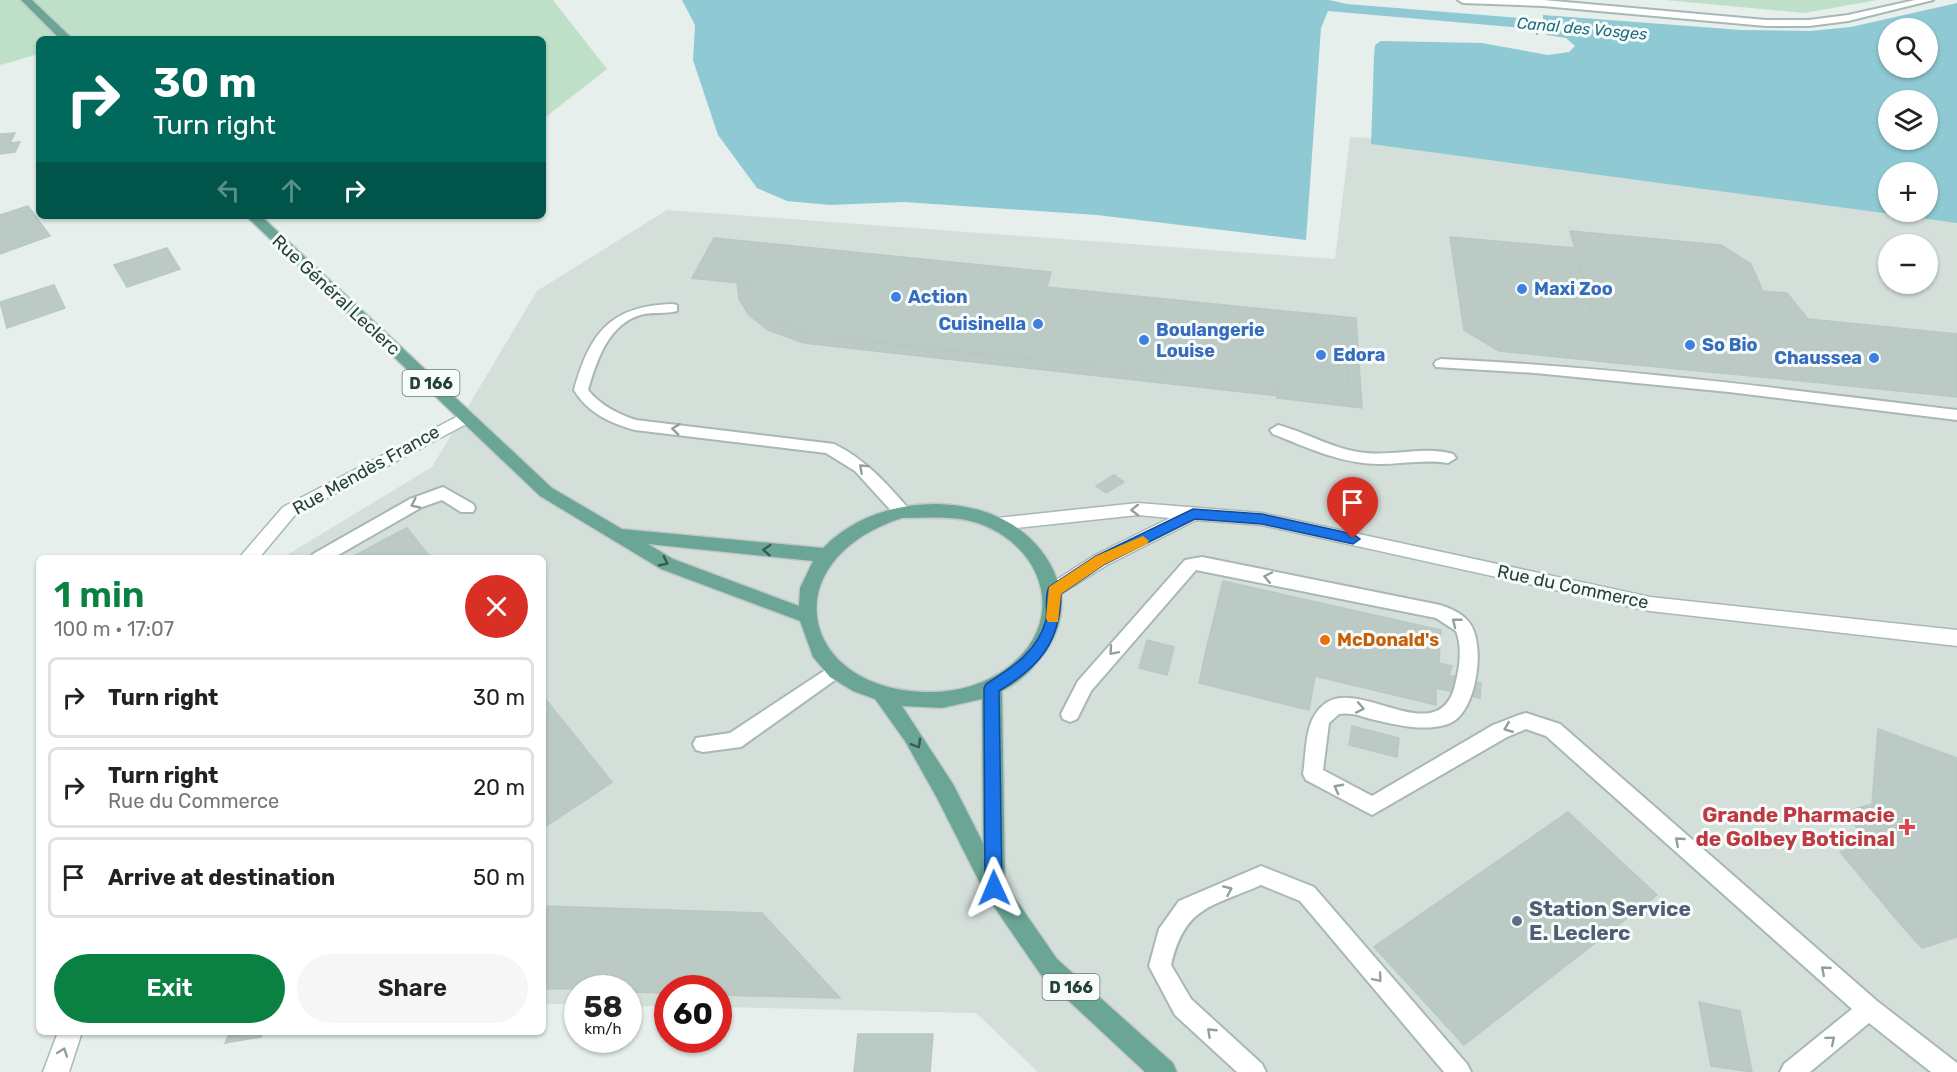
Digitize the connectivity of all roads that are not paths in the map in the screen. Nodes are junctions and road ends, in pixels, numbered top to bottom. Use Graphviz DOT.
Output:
graph roads {
  1 [pos="26,0"];
  2 [pos="1463,0"];
  3 [pos="1928,0"];
  4 [pos="64,36"];
  5 [pos="256,219"];
  6 [pos="672,308"];
  7 [pos="1441,364"];
  8 [pos="1957,415"];
  9 [pos="466,417"];
  10 [pos="1278,430"];
  11 [pos="1448,458"];
  12 [pos="467,507"];
  13 [pos="902,512"];
  14 [pos="1193,514"];
  15 [pos="997,524"];
  16 [pos="613,534"];
  17 [pos="251,555"];
  18 [pos="324,555"];
  19 [pos="826,555"];
  20 [pos="1054,591"];
  21 [pos="806,616"];
  22 [pos="1957,638"];
  23 [pos="836,670"];
  24 [pos="992,688"];
  25 [pos="883,696"];
  26 [pos="1070,714"];
  27 [pos="703,744"];
  28 [pos="994,888"];
  29 [pos="1869,1008"];
  30 [pos="69,1035"];
  31 [pos="56,1072"];
  32 [pos="1164,1072"];
  33 [pos="1254,1072"];
  34 [pos="1459,1072"];
  35 [pos="1792,1072"];
  36 [pos="1950,1072"];
  1 -- 4 [label="main road"];
  2 -- 3 [label="lane"];
  5 -- 9 [label="main road, Rue Général Leclerc / D 166"];
  13 -- 6 [label="lane, one-way"];
  7 -- 8 [label="lane"];
  9 -- 16 [label="main road, Rue Général Leclerc / D 166"];
  9 -- 17 [label="street, Rue Mendès France"];
  10 -- 11 [label="lane"];
  12 -- 18 [label="lane, one-way"];
  13 -- 15 [label="main road"];
  13 -- 19 [label="main road"];
  14 -- 15 [label="street, Rue du Commerce, one-way"];
  14 -- 20 [label="street"];
  14 -- 22 [label="street, Rue du Commerce"];
  15 -- 20 [label="main road"];
  19 -- 16 [label="main road, Rue Général Leclerc / D 166, one-way"];
  16 -- 21 [label="main road, Rue Général Leclerc / D 166, one-way"];
  19 -- 21 [label="main road"];
  20 -- 24 [label="main road"];
  21 -- 23 [label="main road"];
  23 -- 25 [label="main road"];
  23 -- 27 [label="lane"];
  24 -- 25 [label="main road"];
  24 -- 28 [label="main road"];
  25 -- 28 [label="main road, D 166, one-way"];
  29 -- 26 [label="lane, one-way"];
  28 -- 32 [label="main road, D 166"];
  35 -- 29 [label="lane, one-way"];
  29 -- 36 [label="lane"];
  31 -- 30 [label="street, one-way"];
  33 -- 34 [label="lane, one-way"];
}
